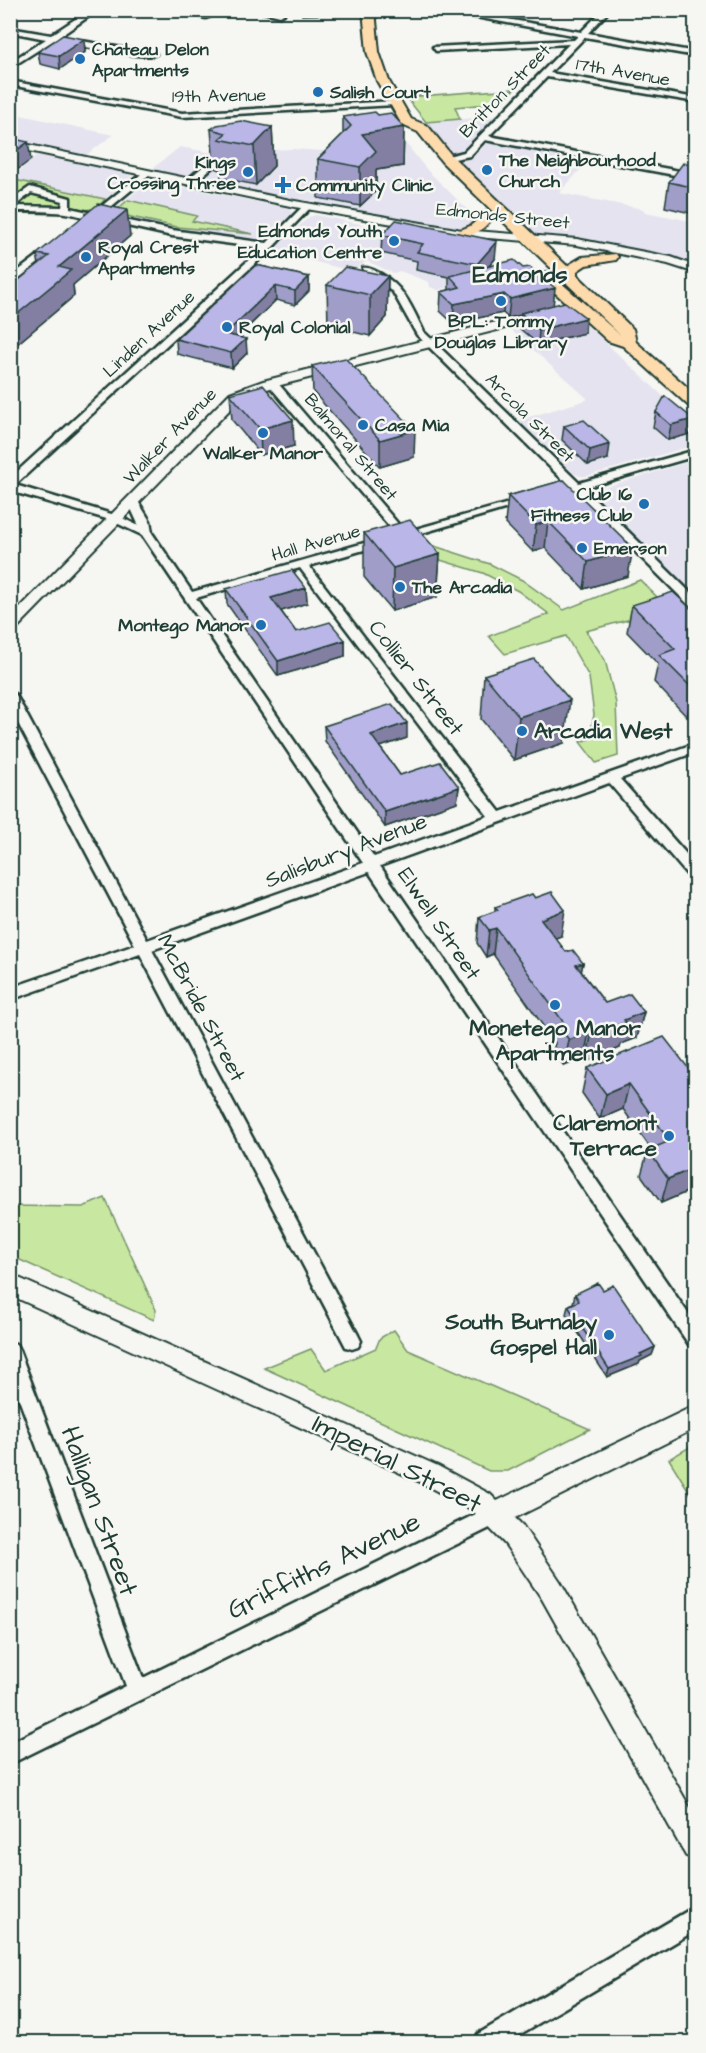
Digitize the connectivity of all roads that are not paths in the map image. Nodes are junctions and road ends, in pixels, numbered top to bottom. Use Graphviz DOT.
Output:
graph roads {
  1 [pos="95,10"];
  2 [pos="176,10"];
  3 [pos="225,10"];
  4 [pos="258,10"];
  5 [pos="369,10"];
  6 [pos="441,10"];
  7 [pos="607,10"];
  8 [pos="280,14"];
  9 [pos="10,30"];
  10 [pos="584,34"];
  11 [pos="54,38"];
  12 [pos="575,42"];
  13 [pos="436,49"];
  14 [pos="152,54"];
  15 [pos="696,54"];
  16 [pos="10,66"];
  17 [pos="545,74"];
  18 [pos="10,83"];
  19 [pos="696,100"];
  20 [pos="395,103"];
  21 [pos="406,123"];
  22 [pos="229,136"];
  23 [pos="483,137"];
  24 [pos="411,139"];
  25 [pos="10,144"];
  26 [pos="447,159"];
  27 [pos="148,173"];
  28 [pos="696,177"];
  29 [pos="190,182"];
  30 [pos="10,207"];
  31 [pos="307,207"];
  32 [pos="66,210"];
  33 [pos="89,220"];
  34 [pos="462,233"];
  35 [pos="67,238"];
  36 [pos="535,243"];
  37 [pos="268,246"];
  38 [pos="519,249"];
  39 [pos="611,257"];
  40 [pos="694,269"];
  41 [pos="366,270"];
  42 [pos="570,276"];
  43 [pos="10,282"];
  44 [pos="564,310"];
  45 [pos="431,343"];
  46 [pos="628,343"];
  47 [pos="272,383"];
  48 [pos="696,404"];
  49 [pos="696,453"];
  50 [pos="10,485"];
  51 [pos="576,487"];
  52 [pos="132,500"];
  53 [pos="114,518"];
  54 [pos="146,533"];
  55 [pos="402,535"];
  56 [pos="302,564"];
  57 [pos="189,596"];
  58 [pos="696,605"];
  59 [pos="10,627"];
  60 [pos="10,695"];
  61 [pos="696,747"];
  62 [pos="611,777"];
  63 [pos="497,818"];
  64 [pos="372,863"];
  65 [pos="696,875"];
  66 [pos="143,948"];
  67 [pos="10,994"];
  68 [pos="10,1284"];
  69 [pos="696,1340"];
  70 [pos="352,1341"];
  71 [pos="10,1350"];
  72 [pos="696,1416"];
  73 [pos="495,1515"];
  74 [pos="137,1690"];
  75 [pos="10,1754"];
  76 [pos="696,1846"];
  77 [pos="696,1917"];
  78 [pos="486,2043"];
  1 -- 11 [label="street"];
  2 -- 3 [label="street"];
  4 -- 8 [label="street"];
  5 -- 20 [label="main road"];
  6 -- 10 [label="street"];
  7 -- 10 [label="street, Britton Street"];
  9 -- 11 [label="street"];
  10 -- 12 [label="street, Britton Street"];
  10 -- 15 [label="street"];
  11 -- 14 [label="street"];
  11 -- 16 [label="street"];
  12 -- 13 [label="street"];
  12 -- 17 [label="street, Britton Street"];
  17 -- 19 [label="street, 17th Avenue"];
  17 -- 23 [label="street, Britton Street"];
  18 -- 20 [label="street, 19th Avenue"];
  20 -- 21 [label="main road"];
  21 -- 24 [label="main road"];
  21 -- 26 [label="main road"];
  22 -- 29 [label="street"];
  23 -- 26 [label="street, Britton Street"];
  23 -- 28 [label="street"];
  25 -- 27 [label="street, Edmonds Street"];
  26 -- 36 [label="main road"];
  27 -- 29 [label="street, Edmonds Street"];
  27 -- 33 [label="street"];
  29 -- 31 [label="street, Edmonds Street"];
  30 -- 32 [label="street"];
  30 -- 32 [label="street"];
  31 -- 34 [label="street, Edmonds Street"];
  31 -- 37 [label="street, Linden Avenue"];
  31 -- 38 [label="street, Edmonds Street"];
  32 -- 33 [label="street"];
  33 -- 37 [label="street"];
  34 -- 38 [label="street, Edmonds Street"];
  34 -- 38 [label="main road"];
  35 -- 43 [label="street"];
  36 -- 38 [label="street, Edmonds Street"];
  36 -- 39 [label="street, Edmonds Street"];
  36 -- 40 [label="street, Edmonds Street"];
  36 -- 42 [label="main road"];
  37 -- 50 [label="street, Linden Avenue"];
  38 -- 44 [label="main road"];
  39 -- 40 [label="street, Edmonds Street"];
  39 -- 42 [label="main road"];
  41 -- 45 [label="street, Arcola Street"];
  42 -- 46 [label="main road"];
  44 -- 45 [label="street, Walker Avenue"];
  44 -- 46 [label="main road"];
  45 -- 47 [label="street, Walker Avenue"];
  45 -- 51 [label="street, Arcola Street"];
  46 -- 48 [label="main road"];
  47 -- 52 [label="street, Walker Avenue"];
  47 -- 55 [label="street, Balmoral Street"];
  49 -- 51 [label="street, Hall Avenue"];
  50 -- 53 [label="street"];
  51 -- 55 [label="street, Hall Avenue"];
  51 -- 58 [label="street, Arcola Street"];
  52 -- 53 [label="street, Walker Avenue"];
  52 -- 54 [label="street, Elwell Street"];
  53 -- 54 [label="street"];
  53 -- 59 [label="street, Walker Avenue"];
  54 -- 57 [label="street, Elwell Street"];
  55 -- 56 [label="street, Hall Avenue"];
  56 -- 57 [label="street, Hall Avenue"];
  56 -- 63 [label="street, Collier Street"];
  57 -- 64 [label="street, Elwell Street"];
  60 -- 66 [label="street, McBride Street"];
  61 -- 62 [label="street, Salisbury Avenue"];
  62 -- 63 [label="street, Salisbury Avenue"];
  62 -- 65 [label="street"];
  63 -- 64 [label="street, Salisbury Avenue"];
  64 -- 66 [label="street, Salisbury Avenue"];
  64 -- 69 [label="street, Elwell Street"];
  66 -- 67 [label="street, Salisbury Avenue"];
  66 -- 70 [label="street, McBride Street"];
  68 -- 73 [label="street, Imperial Street"];
  71 -- 74 [label="street, Halligan Street"];
  72 -- 73 [label="street, Griffiths Avenue"];
  73 -- 74 [label="street, Griffiths Avenue"];
  73 -- 76 [label="street, Imperial Street"];
  74 -- 75 [label="street, Griffiths Avenue"];
  77 -- 78 [label="street"];
}
